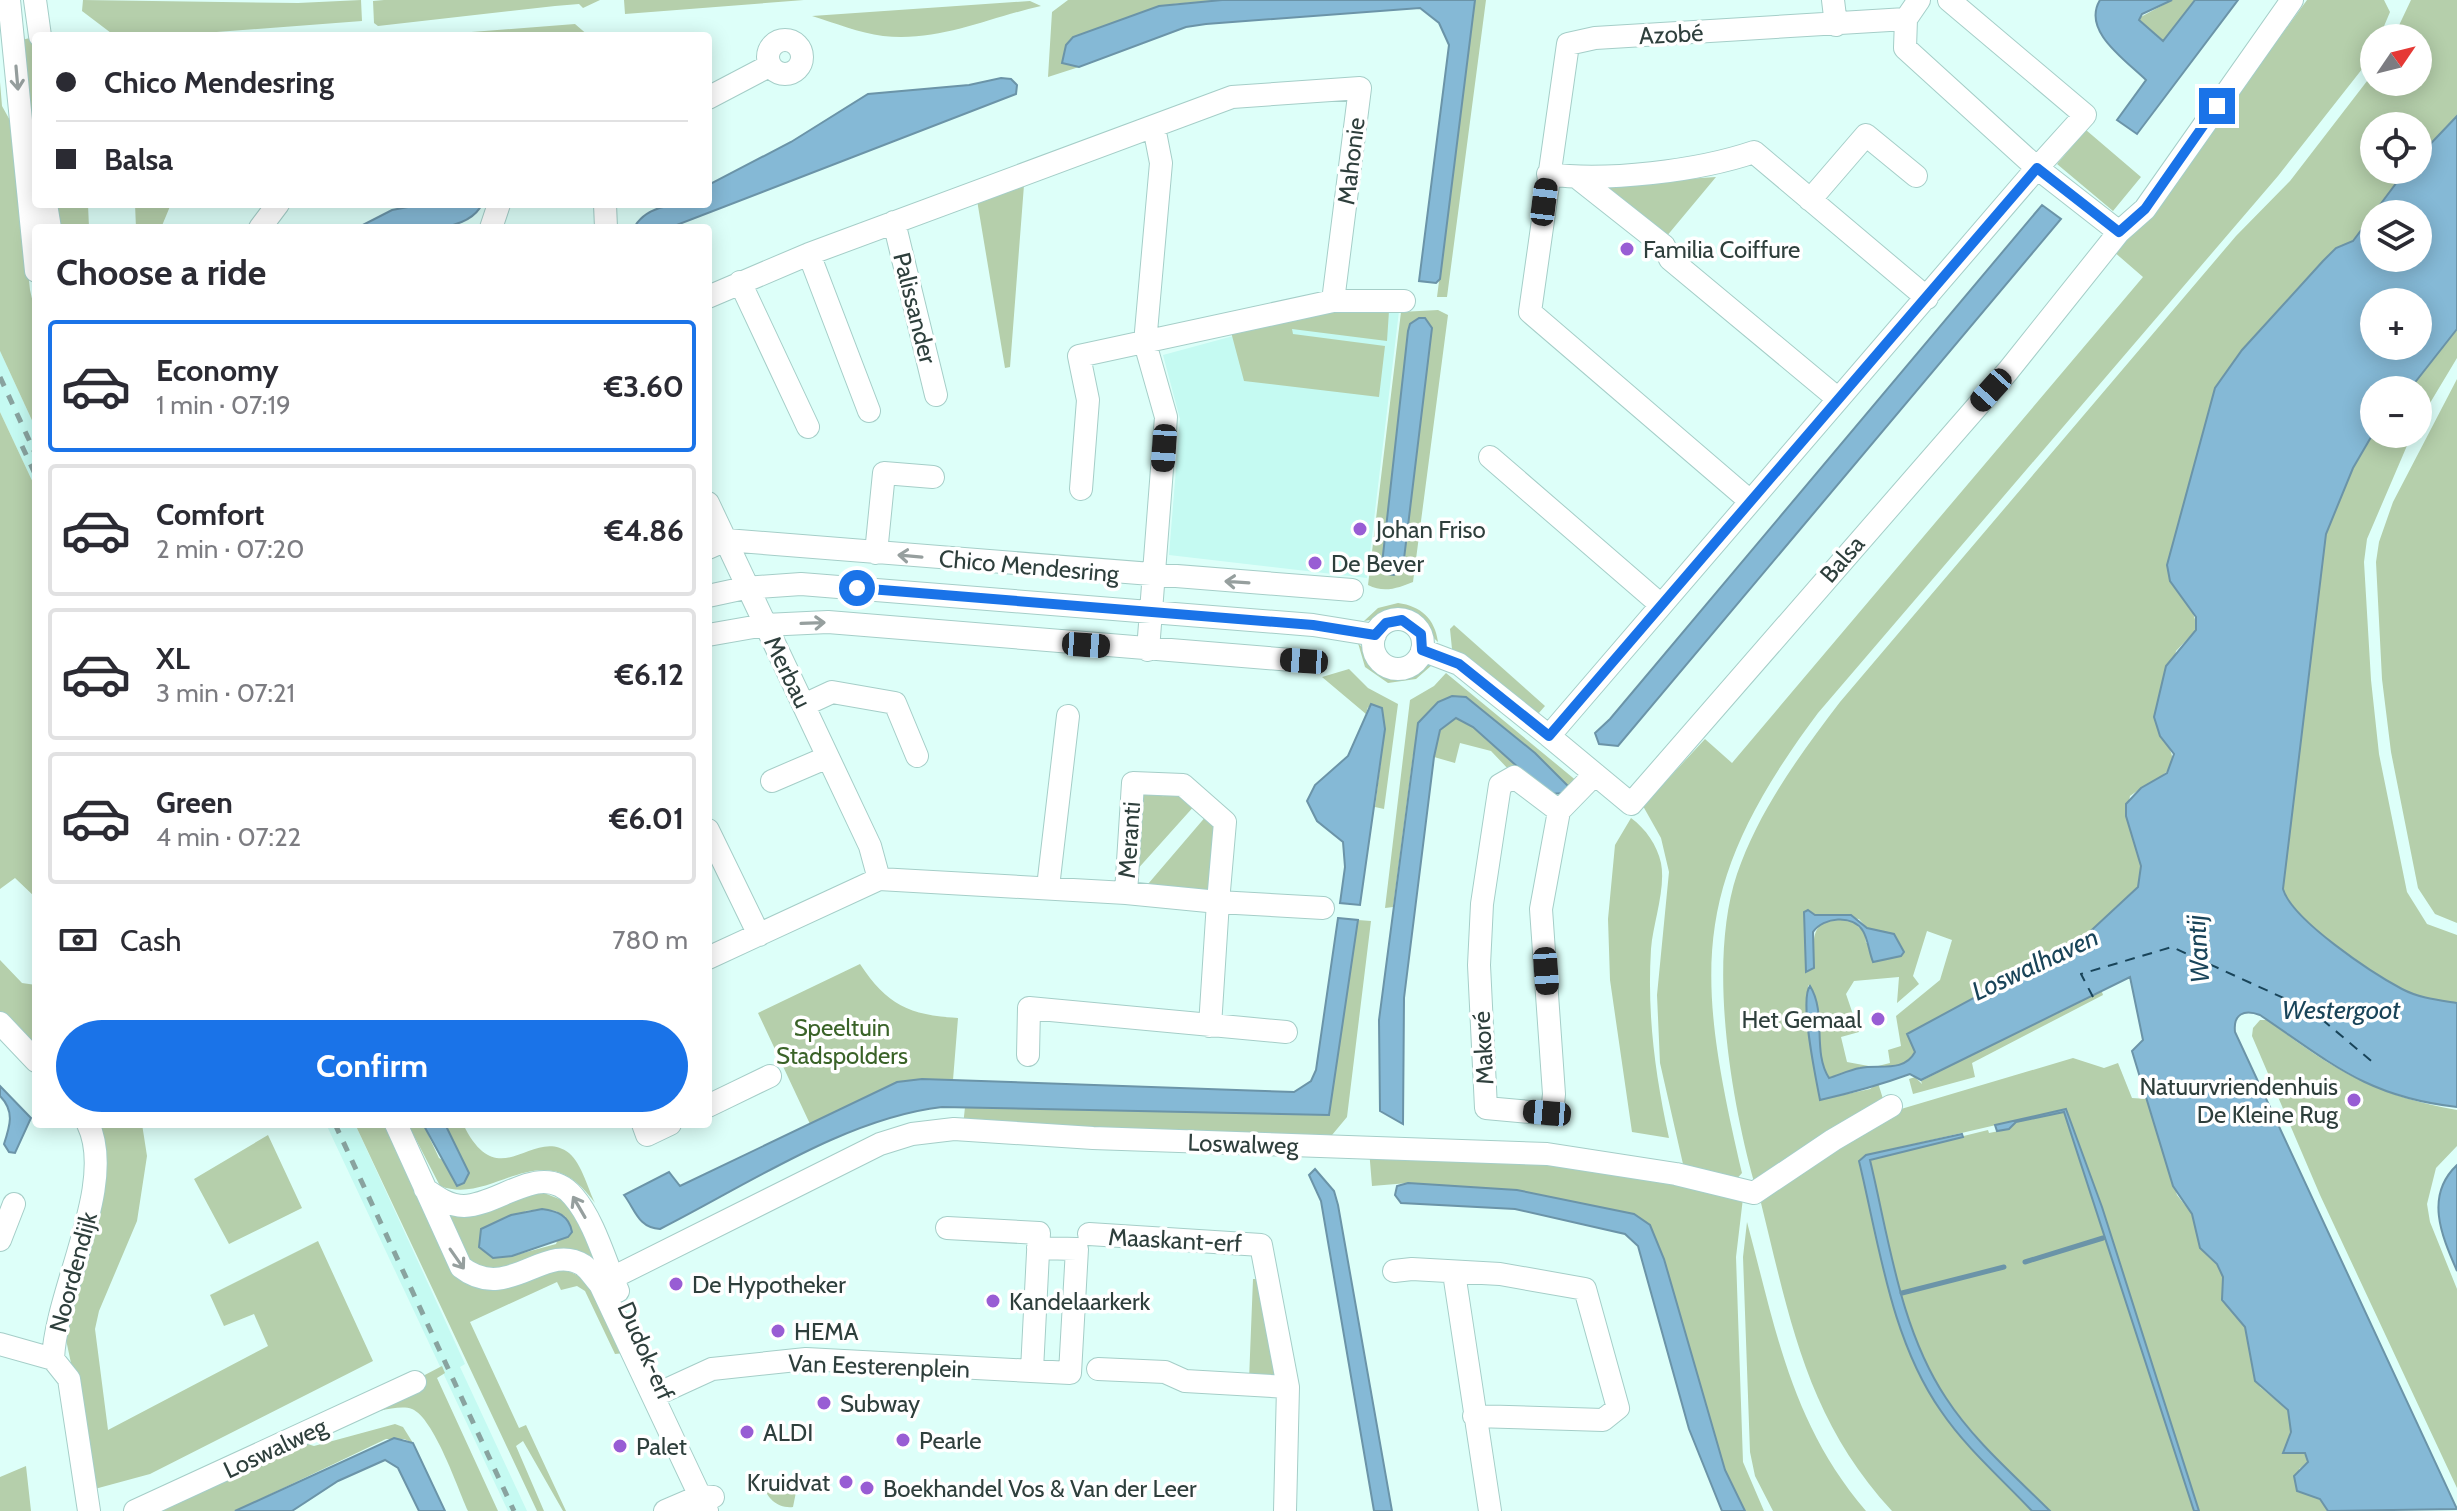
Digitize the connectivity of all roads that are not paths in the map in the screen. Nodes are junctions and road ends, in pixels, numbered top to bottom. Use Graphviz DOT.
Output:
graph roads {
  1 [pos="9,0"];
  2 [pos="35,0"];
  3 [pos="1833,0"];
  4 [pos="1919,0"];
  5 [pos="1949,0"];
  6 [pos="2292,0"];
  7 [pos="1906,19"];
  8 [pos="1836,25"];
  9 [pos="39,32"];
  10 [pos="769,66"];
  11 [pos="712,96"];
  12 [pos="1154,127"];
  13 [pos="2037,168"];
  14 [pos="1031,171"];
  15 [pos="1548,174"];
  16 [pos="1916,176"];
  17 [pos="1578,178"];
  18 [pos="1810,200"];
  19 [pos="894,222"];
  20 [pos="32,231"];
  21 [pos="2119,232"];
  22 [pos="809,254"];
  23 [pos="740,282"];
  24 [pos="712,295"];
  25 [pos="1927,298"];
  26 [pos="1333,301"];
  27 [pos="1404,301"];
  28 [pos="1145,343"];
  29 [pos="936,395"];
  30 [pos="1837,398"];
  31 [pos="869,411"];
  32 [pos="808,427"];
  33 [pos="1490,457"];
  34 [pos="933,477"];
  35 [pos="1081,489"];
  36 [pos="1750,501"];
  37 [pos="712,521"];
  38 [pos="717,544"];
  39 [pos="876,553"];
  40 [pos="1154,576"];
  41 [pos="1315,587"];
  42 [pos="745,588"];
  43 [pos="1352,590"];
  44 [pos="712,595"];
  45 [pos="1661,605"];
  46 [pos="1151,613"];
  47 [pos="765,625"];
  48 [pos="1313,625"];
  49 [pos="712,634"];
  50 [pos="1375,635"];
  51 [pos="1148,650"];
  52 [pos="1422,650"];
  53 [pos="1304,661"];
  54 [pos="804,705"];
  55 [pos="1068,716"];
  56 [pos="1549,736"];
  57 [pos="917,756"];
  58 [pos="828,757"];
  59 [pos="1595,774"];
  60 [pos="772,781"];
  61 [pos="1559,811"];
  62 [pos="712,838"];
  63 [pos="879,879"];
  64 [pos="1048,887"];
  65 [pos="1126,893"];
  66 [pos="1218,902"];
  67 [pos="1323,908"];
  68 [pos="759,935"];
  69 [pos="712,956"];
  70 [pos="0,1023"];
  71 [pos="1210,1026"];
  72 [pos="1286,1032"];
  73 [pos="1028,1055"];
  74 [pos="32,1057"];
  75 [pos="770,1076"];
  76 [pos="712,1104"];
  77 [pos="1891,1106"];
  78 [pos="90,1128"];
  79 [pos="398,1128"];
  80 [pos="644,1128"];
  81 [pos="662,1128"];
  82 [pos="425,1189"];
  83 [pos="14,1204"];
  84 [pos="947,1228"];
  85 [pos="1089,1234"];
  86 [pos="0,1240"];
  87 [pos="1039,1240"];
  88 [pos="1394,1271"];
  89 [pos="1454,1273"];
  90 [pos="606,1281"];
  91 [pos="0,1344"];
  92 [pos="53,1359"];
  93 [pos="1098,1369"];
  94 [pos="1032,1370"];
  95 [pos="1070,1373"];
  96 [pos="415,1382"];
  97 [pos="1288,1387"];
  98 [pos="666,1389"];
  99 [pos="1474,1416"];
  100 [pos="710,1504"];
  101 [pos="89,1511"];
  102 [pos="135,1511"];
  103 [pos="665,1511"];
  104 [pos="1285,1511"];
  105 [pos="1490,1511"];
  1 -- 20 [label="street, one-way"];
  2 -- 9 [label="street"];
  3 -- 8 [label="street"];
  4 -- 7 [label="street"];
  5 -- 13 [label="street"];
  6 -- 21 [label="street, Balsa"];
  7 -- 8 [label="street, Azobé"];
  7 -- 13 [label="street"];
  8 -- 15 [label="street, Azobé"];
  10 -- 11 [label="street"];
  12 -- 14 [label="street, Mahonie"];
  12 -- 26 [label="street, Mahonie"];
  12 -- 28 [label="street"];
  13 -- 21 [label="street"];
  13 -- 25 [label="street"];
  14 -- 19 [label="street, Palissander"];
  15 -- 17 [label="street"];
  15 -- 36 [label="street, Azobé"];
  16 -- 18 [label="street"];
  17 -- 18 [label="street"];
  17 -- 30 [label="street"];
  18 -- 25 [label="street"];
  19 -- 22 [label="street, Palissander"];
  19 -- 29 [label="street, Palissander"];
  21 -- 59 [label="street, Balsa"];
  22 -- 23 [label="street, Palissander"];
  22 -- 31 [label="street"];
  23 -- 24 [label="street, Palissander"];
  23 -- 32 [label="street"];
  25 -- 30 [label="street"];
  26 -- 27 [label="street"];
  26 -- 28 [label="street"];
  28 -- 35 [label="street"];
  28 -- 40 [label="street"];
  30 -- 36 [label="street"];
  33 -- 45 [label="street"];
  34 -- 39 [label="street"];
  36 -- 45 [label="street"];
  37 -- 38 [label="street"];
  38 -- 39 [label="street, Chico Mendesring"];
  38 -- 42 [label="street"];
  40 -- 39 [label="street, Chico Mendesring, one-way"];
  41 -- 40 [label="street, Chico Mendesring, one-way"];
  40 -- 46 [label="street"];
  41 -- 43 [label="street, Chico Mendesring"];
  41 -- 48 [label="street"];
  42 -- 44 [label="street, Chico Mendesring"];
  42 -- 46 [label="street, Chico Mendesring"];
  42 -- 47 [label="street, Merbau"];
  45 -- 56 [label="street"];
  46 -- 48 [label="street, Chico Mendesring"];
  46 -- 51 [label="street"];
  47 -- 49 [label="street"];
  47 -- 51 [label="street, one-way"];
  47 -- 54 [label="street, Merbau"];
  48 -- 50 [label="street, Chico Mendesring"];
  50 -- 52 [label="street"];
  50 -- 52 [label="street"];
  51 -- 53 [label="street"];
  52 -- 56 [label="street"];
  54 -- 57 [label="street"];
  54 -- 58 [label="street, Merbau"];
  55 -- 64 [label="street"];
  56 -- 59 [label="street, Balsa"];
  58 -- 60 [label="street"];
  58 -- 63 [label="street, Merbau"];
  59 -- 61 [label="street"];
  61 -- 61 [label="street, Makoré"];
  62 -- 68 [label="street"];
  63 -- 64 [label="street, Meranti"];
  63 -- 68 [label="street"];
  64 -- 65 [label="street, Meranti"];
  65 -- 66 [label="street, Meranti"];
  65 -- 66 [label="street, Meranti"];
  66 -- 67 [label="street, Meranti"];
  66 -- 71 [label="street, Meranti"];
  68 -- 69 [label="street"];
  70 -- 74 [label="street"];
  71 -- 72 [label="street"];
  71 -- 73 [label="street"];
  75 -- 76 [label="street"];
  77 -- 90 [label="street, Loswalweg"];
  78 -- 92 [label="street, Noordendijk"];
  79 -- 82 [label="street"];
  80 -- 81 [label="street"];
  82 -- 90 [label="street, one-way"];
  90 -- 82 [label="street, Dudok-erf, one-way"];
  83 -- 86 [label="street"];
  84 -- 87 [label="street, Maaskant-erf"];
  85 -- 97 [label="street, Maaskant-erf"];
  87 -- 94 [label="street"];
  87 -- 95 [label="street, Maaskant-erf"];
  88 -- 89 [label="street"];
  89 -- 99 [label="street"];
  89 -- 99 [label="street"];
  90 -- 98 [label="street, Dudok-erf"];
  91 -- 92 [label="street"];
  92 -- 101 [label="street, Noordendijk"];
  93 -- 97 [label="street"];
  94 -- 95 [label="street, Van Eesterenplein"];
  94 -- 98 [label="street, Van Eesterenplein"];
  96 -- 102 [label="street, Loswalweg"];
  97 -- 104 [label="street, Maaskant-erf"];
  98 -- 100 [label="street, Dudok-erf"];
  99 -- 105 [label="street"];
  100 -- 103 [label="street"];
}
